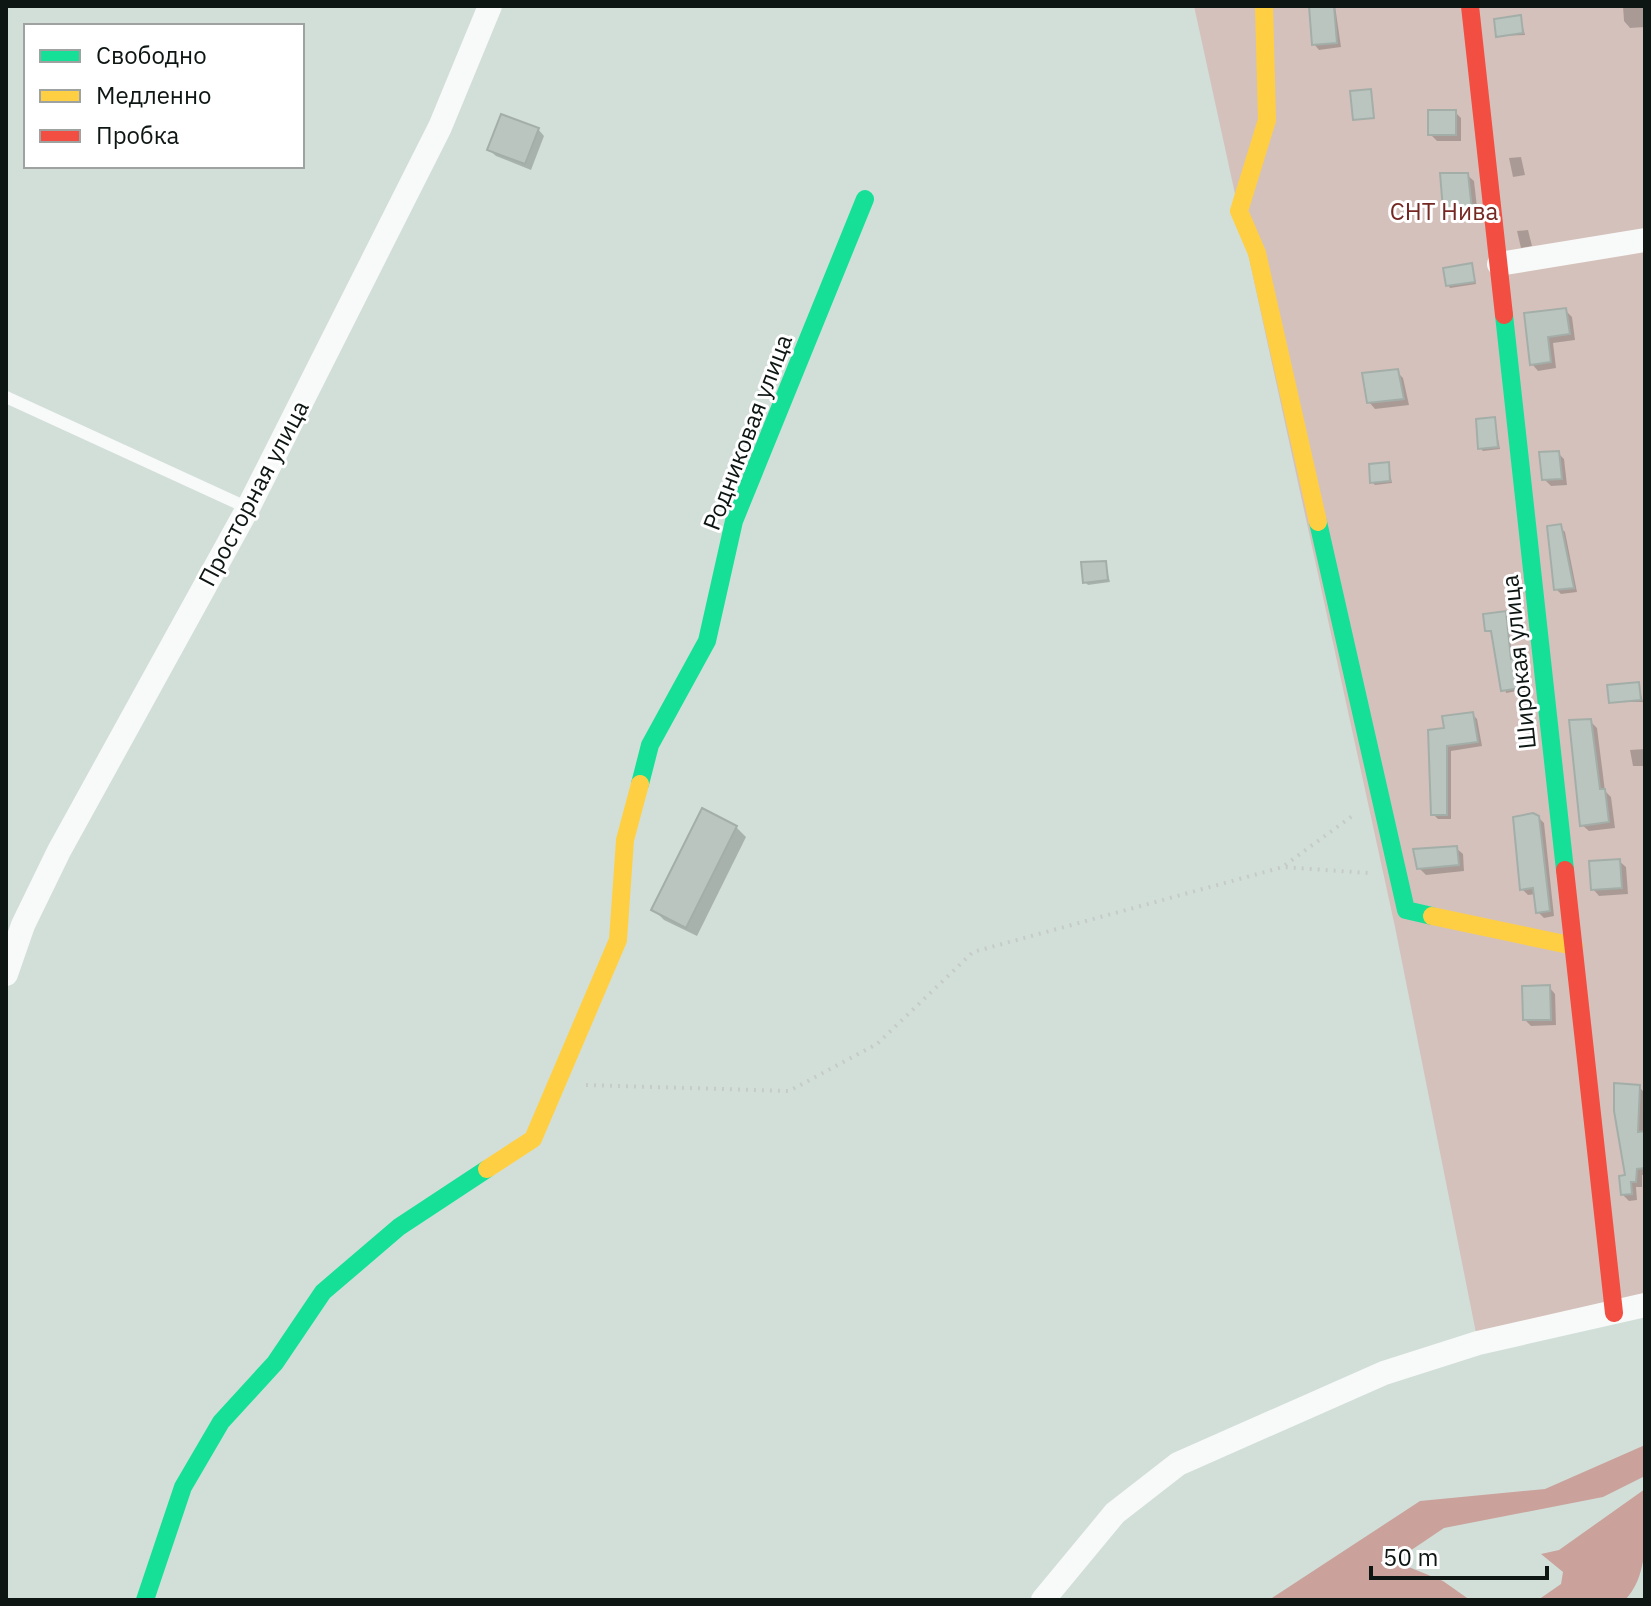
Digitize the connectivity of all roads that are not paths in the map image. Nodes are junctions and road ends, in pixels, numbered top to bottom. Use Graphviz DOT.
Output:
graph roads {
  1 [pos="490,6"];
  2 [pos="1264,6"];
  3 [pos="1470,6"];
  4 [pos="865,199"];
  5 [pos="1645,240"];
  6 [pos="1499,264"];
  7 [pos="6,397"];
  8 [pos="248,508"];
  9 [pos="1574,946"];
  10 [pos="6,974"];
  11 [pos="1645,1305"];
  12 [pos="1614,1313"];
  13 [pos="145,1600"];
  14 [pos="1043,1600"];
  1 -- 8 [label="street, Просторная улица"];
  2 -- 9 [label="street"];
  3 -- 6 [label="street, Широкая улица"];
  4 -- 13 [label="street, Родниковая улица"];
  5 -- 6 [label="street"];
  6 -- 9 [label="street, Широкая улица"];
  7 -- 8 [label="lane"];
  8 -- 10 [label="street, Просторная улица"];
  9 -- 12 [label="street, Широкая улица"];
  11 -- 12 [label="street"];
  12 -- 14 [label="street"];
}
